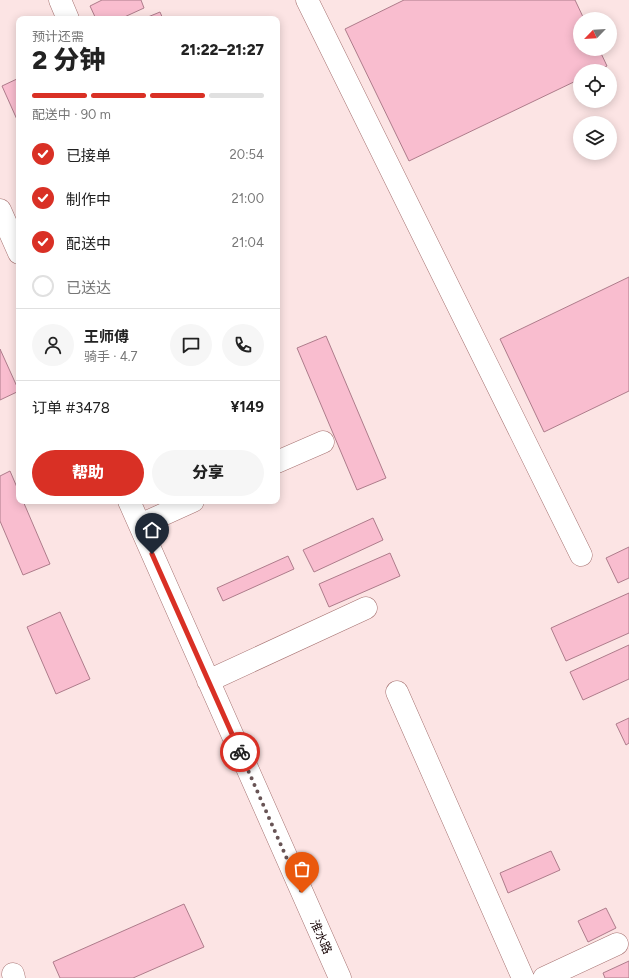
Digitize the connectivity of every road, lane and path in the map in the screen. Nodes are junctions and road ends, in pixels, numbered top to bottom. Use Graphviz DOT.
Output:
graph roads {
  1 [pos="60,0"];
  2 [pos="307,0"];
  3 [pos="67,16"];
  4 [pos="0,210"];
  5 [pos="16,246"];
  6 [pos="322,442"];
  7 [pos="280,461"];
  8 [pos="130,504"];
  9 [pos="186,504"];
  10 [pos="140,525"];
  11 [pos="581,555"];
  12 [pos="366,608"];
  13 [pos="208,681"];
  14 [pos="397,692"];
  15 [pos="617,944"];
  16 [pos="340,978"];
  17 [pos="524,978"];
  18 [pos="544,978"];
  1 -- 3 [label="street"];
  2 -- 11 [label="street"];
  4 -- 5 [label="street"];
  6 -- 7 [label="street"];
  8 -- 10 [label="street, 淮水路"];
  9 -- 10 [label="street"];
  10 -- 13 [label="street, 淮水路"];
  12 -- 13 [label="street"];
  13 -- 16 [label="street, 淮水路"];
  14 -- 17 [label="street"];
  15 -- 18 [label="street"];
}
